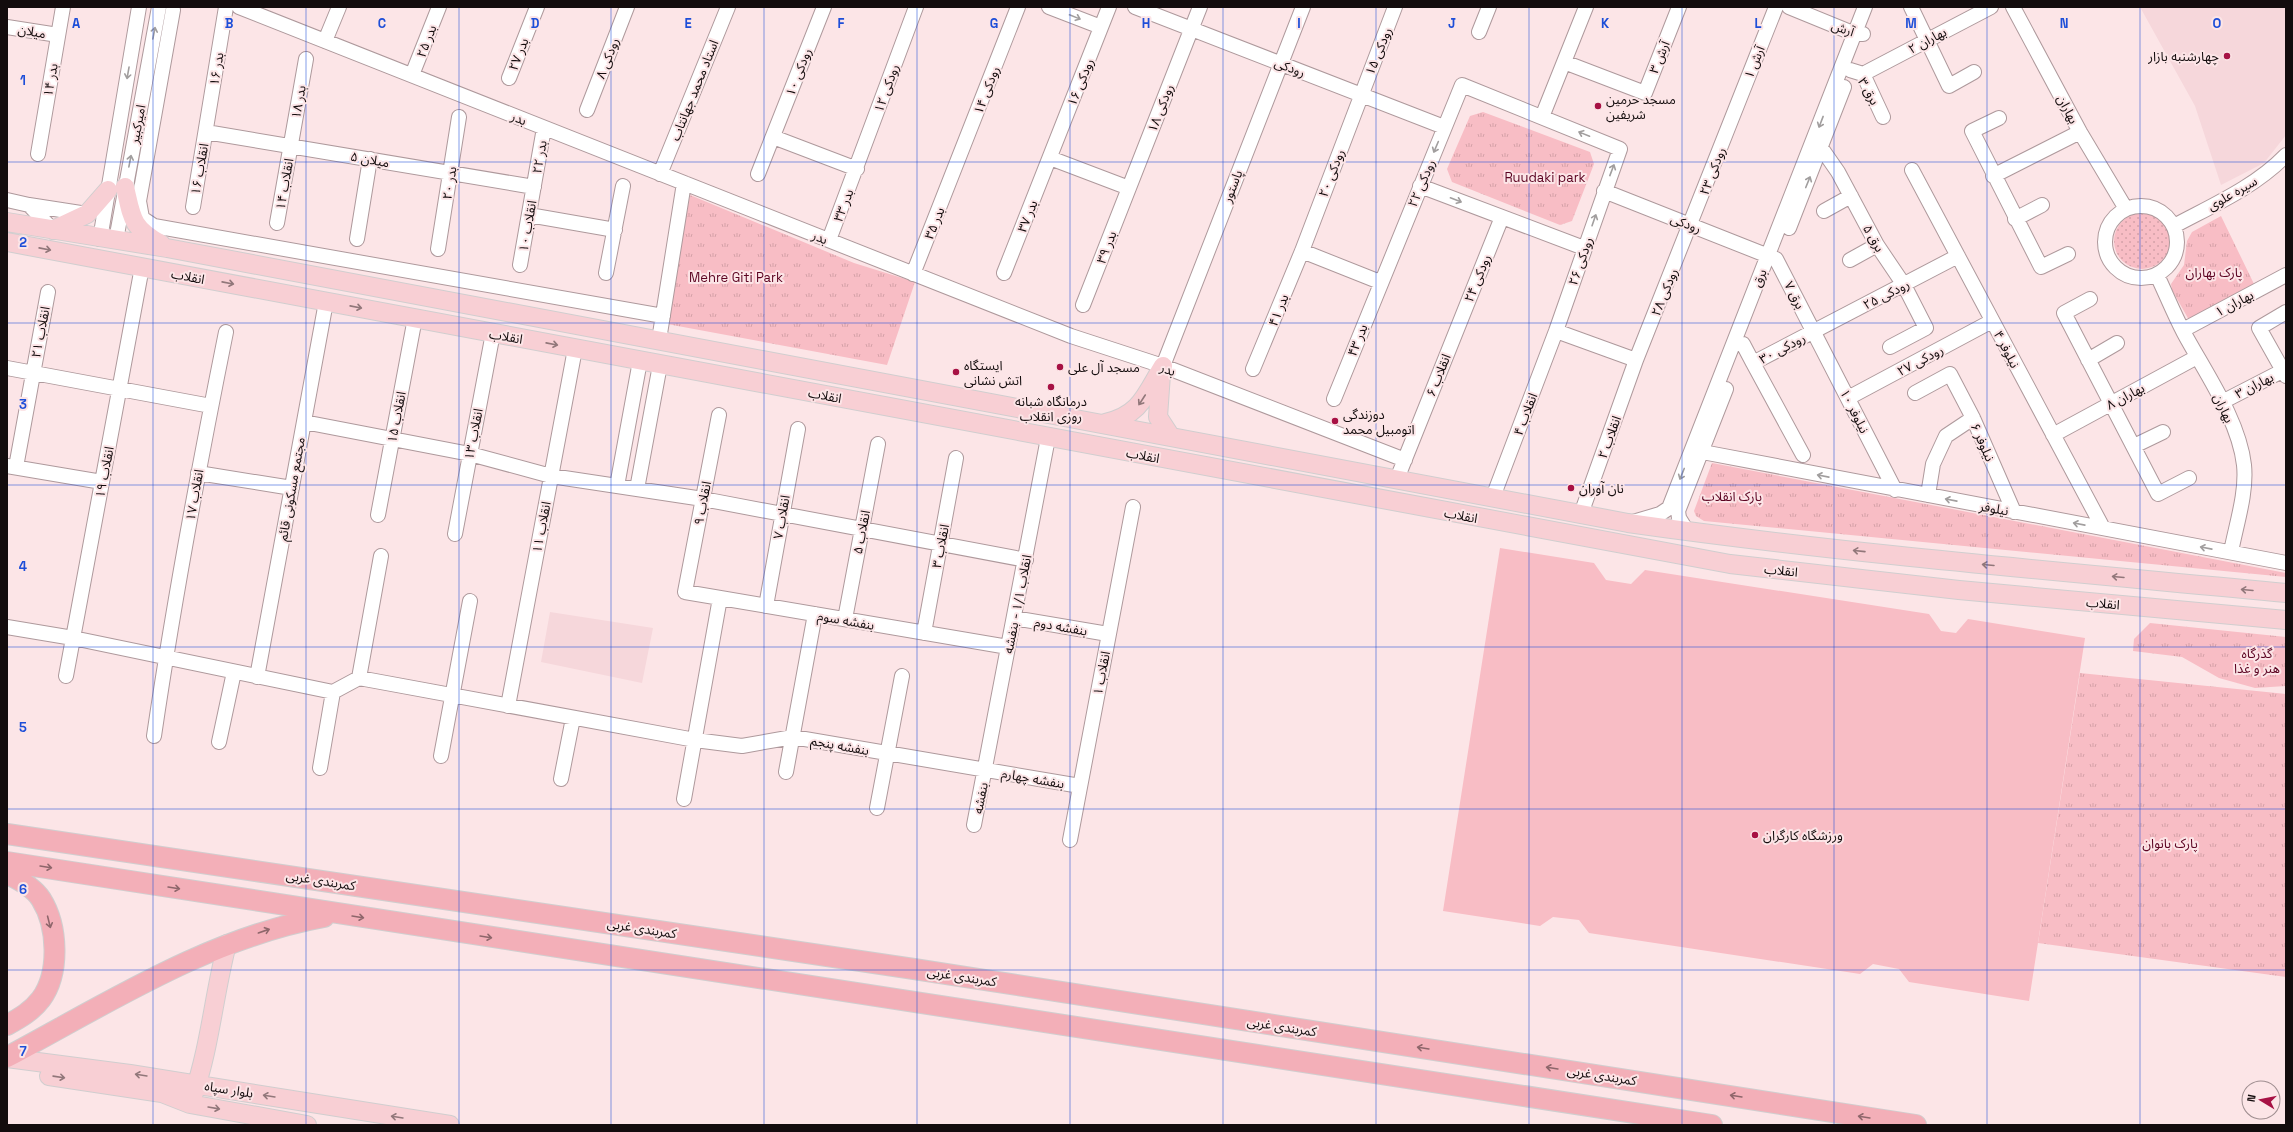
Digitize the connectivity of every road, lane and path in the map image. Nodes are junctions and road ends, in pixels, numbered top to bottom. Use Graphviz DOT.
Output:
graph roads {
  1 [pos="63,7"];
  2 [pos="139,7"];
  3 [pos="159,7"];
  4 [pos="226,7"];
  5 [pos="239,7"];
  6 [pos="339,7"];
  7 [pos="439,7"];
  8 [pos="536,7"];
  9 [pos="627,7"];
  10 [pos="728,7"];
  11 [pos="824,7"];
  12 [pos="916,7"];
  13 [pos="1018,7"];
  14 [pos="1049,7"];
  15 [pos="1110,7"];
  16 [pos="1135,7"];
  17 [pos="1200,7"];
  18 [pos="1303,7"];
  19 [pos="1395,7"];
  20 [pos="1489,7"];
  21 [pos="1586,7"];
  22 [pos="1679,7"];
  23 [pos="1776,7"];
  24 [pos="1789,7"];
  25 [pos="1813,7"];
  26 [pos="1866,7"];
  27 [pos="1876,7"];
  28 [pos="1911,7"];
  29 [pos="1991,7"];
  30 [pos="2013,7"];
  31 [pos="173,10"];
  32 [pos="7,27"];
  33 [pos="1101,28"];
  34 [pos="1191,29"];
  35 [pos="1859,31"];
  36 [pos="1479,32"];
  37 [pos="58,35"];
  38 [pos="326,40"];
  39 [pos="1927,40"];
  40 [pos="306,59"];
  41 [pos="1564,62"];
  42 [pos="1280,63"];
  43 [pos="1856,72"];
  44 [pos="1974,72"];
  45 [pos="412,76"];
  46 [pos="509,78"];
  47 [pos="1361,95"];
  48 [pos="587,110"];
  49 [pos="459,117"];
  50 [pos="1542,117"];
  51 [pos="1732,117"];
  52 [pos="1883,117"];
  53 [pos="1999,118"];
  54 [pos="1444,127"];
  55 [pos="544,128"];
  56 [pos="206,132"];
  57 [pos="2080,132"];
  58 [pos="773,137"];
  59 [pos="291,146"];
  60 [pos="1822,149"];
  61 [pos="38,154"];
  62 [pos="2286,154"];
  63 [pos="1050,158"];
  64 [pos="370,160"];
  65 [pos="857,169"];
  66 [pos="1912,170"];
  67 [pos="954,172"];
  68 [pos="450,173"];
  69 [pos="660,174"];
  70 [pos="758,174"];
  71 [pos="1993,176"];
  72 [pos="684,183"];
  73 [pos="623,186"];
  74 [pos="1420,186"];
  75 [pos="534,187"];
  76 [pos="117,188"];
  77 [pos="1129,188"];
  78 [pos="1604,191"];
  79 [pos="1852,196"];
  80 [pos="7,200"];
  81 [pos="29,205"];
  82 [pos="2042,205"];
  83 [pos="193,207"];
  84 [pos="2126,209"];
  85 [pos="1824,211"];
  86 [pos="87,214"];
  87 [pos="528,215"];
  88 [pos="1502,217"];
  89 [pos="2015,219"];
  90 [pos="7,222"];
  91 [pos="278,223"];
  92 [pos="1691,225"];
  93 [pos="2174,226"];
  94 [pos="53,230"];
  95 [pos="615,230"];
  96 [pos="357,239"];
  97 [pos="108,240"];
  98 [pos="829,240"];
  99 [pos="7,242"];
  100 [pos="1877,245"];
  101 [pos="167,248"];
  102 [pos="438,248"];
  103 [pos="1584,248"];
  104 [pos="1302,251"];
  105 [pos="2068,254"];
  106 [pos="1958,256"];
  107 [pos="1772,257"];
  108 [pos="1850,260"];
  109 [pos="520,265"];
  110 [pos="142,267"];
  111 [pos="606,273"];
  112 [pos="914,274"];
  113 [pos="1004,274"];
  114 [pos="2156,275"];
  115 [pos="2286,275"];
  116 [pos="1380,282"];
  117 [pos="1904,285"];
  118 [pos="48,292"];
  119 [pos="2090,299"];
  120 [pos="326,302"];
  121 [pos="1083,305"];
  122 [pos="2286,312"];
  123 [pos="663,316"];
  124 [pos="536,317"];
  125 [pos="415,318"];
  126 [pos="1992,321"];
  127 [pos="2183,330"];
  128 [pos="1556,331"];
  129 [pos="226,332"];
  130 [pos="1814,332"];
  131 [pos="492,333"];
  132 [pos="1453,339"];
  133 [pos="532,340"];
  134 [pos="659,340"];
  135 [pos="2117,343"];
  136 [pos="1743,344"];
  137 [pos="1890,347"];
  138 [pos="575,348"];
  139 [pos="2197,357"];
  140 [pos="1636,360"];
  141 [pos="2088,360"];
  142 [pos="640,361"];
  143 [pos="1753,363"];
  144 [pos="660,364"];
  145 [pos="1162,366"];
  146 [pos="7,368"];
  147 [pos="1253,369"];
  148 [pos="32,372"];
  149 [pos="2285,372"];
  150 [pos="120,388"];
  151 [pos="1915,393"];
  152 [pos="1848,398"];
  153 [pos="1334,399"];
  154 [pos="2222,402"];
  155 [pos="2111,404"];
  156 [pos="211,406"];
  157 [pos="719,415"];
  158 [pos="1972,418"];
  159 [pos="304,422"];
  160 [pos="1101,423"];
  161 [pos="798,429"];
  162 [pos="2163,432"];
  163 [pos="2053,435"];
  164 [pos="1171,437"];
  165 [pos="1048,438"];
  166 [pos="392,439"];
  167 [pos="878,444"];
  168 [pos="2134,446"];
  169 [pos="1697,451"];
  170 [pos="470,454"];
  171 [pos="1803,455"];
  172 [pos="956,458"];
  173 [pos="1405,460"];
  174 [pos="11,467"];
  175 [pos="198,473"];
  176 [pos="551,476"];
  177 [pos="2189,478"];
  178 [pos="1397,479"];
  179 [pos="102,482"];
  180 [pos="617,486"];
  181 [pos="292,488"];
  182 [pos="637,489"];
  183 [pos="1896,490"];
  184 [pos="1928,496"];
  185 [pos="703,498"];
  186 [pos="1493,498"];
  187 [pos="1133,507"];
  188 [pos="2014,512"];
  189 [pos="781,513"];
  190 [pos="1581,514"];
  191 [pos="378,515"];
  192 [pos="1628,523"];
  193 [pos="2103,528"];
  194 [pos="862,529"];
  195 [pos="1686,531"];
  196 [pos="455,534"];
  197 [pos="940,544"];
  198 [pos="2231,552"];
  199 [pos="381,556"];
  200 [pos="1026,560"];
  201 [pos="1964,563"];
  202 [pos="2286,563"];
  203 [pos="1959,590"];
  204 [pos="685,592"];
  205 [pos="2286,593"];
  206 [pos="720,598"];
  207 [pos="470,601"];
  208 [pos="766,606"];
  209 [pos="815,614"];
  210 [pos="1014,618"];
  211 [pos="845,619"];
  212 [pos="2286,620"];
  213 [pos="7,627"];
  214 [pos="924,633"];
  215 [pos="1108,634"];
  216 [pos="73,638"];
  217 [pos="1008,647"];
  218 [pos="165,658"];
  219 [pos="234,672"];
  220 [pos="66,676"];
  221 [pos="902,676"];
  222 [pos="258,677"];
  223 [pos="359,678"];
  224 [pos="334,692"];
  225 [pos="451,696"];
  226 [pos="508,706"];
  227 [pos="573,718"];
  228 [pos="154,736"];
  229 [pos="793,737"];
  230 [pos="695,740"];
  231 [pos="219,742"];
  232 [pos="887,754"];
  233 [pos="441,756"];
  234 [pos="320,768"];
  235 [pos="985,770"];
  236 [pos="786,772"];
  237 [pos="561,779"];
  238 [pos="1080,786"];
  239 [pos="684,799"];
  240 [pos="877,808"];
  241 [pos="974,825"];
  242 [pos="7,834"];
  243 [pos="1070,840"];
  244 [pos="7,862"];
  245 [pos="7,874"];
  246 [pos="337,914"];
  247 [pos="227,944"];
  248 [pos="7,1025"];
  249 [pos="7,1057"];
  250 [pos="7,1070"];
  251 [pos="197,1084"];
  252 [pos="190,1104"];
  253 [pos="307,1125"];
  254 [pos="450,1125"];
  255 [pos="1712,1125"];
  256 [pos="1916,1125"];
  1 -- 37 [label="street, بدر ۱۴"];
  2 -- 76 [label="street, امیرکبیر, one-way"];
  76 -- 3 [label="street, امیرکبیر, one-way"];
  4 -- 56 [label="street, بدر ۱۶"];
  5 -- 38 [label="street, بدر"];
  6 -- 38 [label="street"];
  7 -- 45 [label="street, بدر ۲۵"];
  8 -- 46 [label="street, بدر ۲۷"];
  9 -- 48 [label="street, رودکی ۸"];
  10 -- 69 [label="street, استاد محمد جهانتاب"];
  11 -- 58 [label="street, رودکی ۱۰"];
  12 -- 65 [label="street, رودکی ۱۲"];
  13 -- 67 [label="street, رودکی ۱۴"];
  14 -- 33 [label="street, one-way"];
  15 -- 33 [label="street, رودکی ۱۶"];
  16 -- 34 [label="street, رودکی"];
  17 -- 34 [label="street, رودکی ۱۸"];
  18 -- 42 [label="street, پاستور"];
  19 -- 47 [label="street, رودکی ۱۵"];
  20 -- 36 [label="street"];
  21 -- 41 [label="street"];
  22 -- 41 [label="street, آرش ۳"];
  23 -- 51 [label="street, آرش ۱"];
  24 -- 35 [label="street, آرش"];
  25 -- 35 [label="street, آرش"];
  26 -- 35 [label="street, برق"];
  27 -- 35 [label="street, برق"];
  28 -- 39 [label="street"];
  29 -- 39 [label="street, بهاران ۲"];
  30 -- 57 [label="street, بهاران"];
  31 -- 123 [label="street"];
  32 -- 37 [label="street, میلان"];
  33 -- 63 [label="street, رودکی ۱۶"];
  34 -- 42 [label="street, رودکی"];
  34 -- 77 [label="street, رودکی ۱۸"];
  35 -- 43 [label="street, برق"];
  35 -- 107 [label="street, برق, one-way"];
  37 -- 61 [label="street, بدر ۱۴"];
  38 -- 45 [label="street, بدر"];
  39 -- 43 [label="street, بهاران ۲"];
  39 -- 44 [label="street"];
  40 -- 59 [label="street, بدر ۱‍۸"];
  41 -- 50 [label="street"];
  42 -- 47 [label="street, رودکی"];
  42 -- 145 [label="street, پاستور"];
  43 -- 52 [label="street, برق ۳"];
  43 -- 60 [label="street, برق"];
  45 -- 55 [label="street, بدر"];
  47 -- 54 [label="street, رودکی"];
  47 -- 104 [label="street, رودکی ۲۰"];
  49 -- 68 [label="street, بدر ۲۰"];
  50 -- 54 [label="street, رودکی ۲۲"];
  78 -- 50 [label="street, رودکی ۲۶, one-way"];
  51 -- 92 [label="street, رودکی ۲۳"];
  53 -- 71 [label="street"];
  54 -- 74 [label="street, رودکی ۲۲, one-way"];
  55 -- 69 [label="street, بدر"];
  55 -- 75 [label="street, بدر ۲۲"];
  56 -- 59 [label="street, میلان ۵"];
  56 -- 83 [label="street, انقلاب ۱۶"];
  57 -- 71 [label="street"];
  57 -- 84 [label="street, بهاران"];
  58 -- 65 [label="street"];
  58 -- 70 [label="street, رودکی ۱۰"];
  59 -- 64 [label="street, میلان ۵"];
  59 -- 91 [label="street, انقلاب ۱۴"];
  60 -- 79 [label="street, برق ۵"];
  107 -- 60 [label="street, برق, one-way"];
  62 -- 93 [label="street, سیره علوی"];
  63 -- 77 [label="street"];
  63 -- 113 [label="street, بدر ۳۷"];
  64 -- 68 [label="street, میلان ۵"];
  64 -- 96 [label="street"];
  65 -- 98 [label="street, بدر ۳۳"];
  66 -- 106 [label="street, نیلوفر ۴"];
  67 -- 112 [label="street, بدر ۳۵"];
  68 -- 75 [label="street, میلان ۵"];
  68 -- 102 [label="street, بدر ۲۰"];
  69 -- 72 [label="street, بدر"];
  71 -- 89 [label="street"];
  72 -- 98 [label="street, بدر"];
  72 -- 123 [label="street"];
  73 -- 95 [label="street"];
  74 -- 88 [label="street, one-way"];
  74 -- 116 [label="street, رودکی ۲۲"];
  75 -- 87 [label="street, انقلاب ۱۰"];
  76 -- 86 [label="main road"];
  76 -- 97 [label="street, امیرکبیر"];
  76 -- 101 [label="main road"];
  77 -- 121 [label="street, بدر ۳۹"];
  78 -- 92 [label="street, رودکی"];
  103 -- 78 [label="street, رودکی ۲۶, one-way"];
  79 -- 85 [label="street"];
  79 -- 100 [label="street, برق ۵"];
  80 -- 81 [label="street"];
  81 -- 86 [label="street"];
  81 -- 94 [label="street"];
  82 -- 89 [label="street"];
  84 -- 93 [label="street"];
  84 -- 114 [label="street"];
  86 -- 94 [label="main road"];
  87 -- 95 [label="street"];
  87 -- 109 [label="street, انقلاب ۱۰"];
  88 -- 103 [label="street"];
  88 -- 132 [label="street, رودکی ۲۴"];
  89 -- 105 [label="street"];
  90 -- 94 [label="main road, انقلاب"];
  92 -- 107 [label="street, رودکی"];
  92 -- 140 [label="street, رودکی ۲۸"];
  93 -- 114 [label="street"];
  94 -- 97 [label="main road, انقلاب"];
  95 -- 111 [label="street"];
  97 -- 101 [label="main road, انقلاب"];
  98 -- 112 [label="street, بدر"];
  99 -- 110 [label="main road, انقلاب, one-way"];
  100 -- 108 [label="street"];
  100 -- 117 [label="street, برق ۵"];
  101 -- 124 [label="main road, انقلاب"];
  103 -- 128 [label="street, رودکی ۲۶"];
  104 -- 116 [label="street"];
  104 -- 147 [label="street, بدر ۴۱"];
  106 -- 117 [label="street, رودکی ۲۵"];
  106 -- 126 [label="street, نیلوفر ۴"];
  107 -- 130 [label="street, برق ۷"];
  107 -- 136 [label="street, برق"];
  107 -- 169 [label="street, برق"];
  110 -- 120 [label="main road, انقلاب, one-way"];
  110 -- 150 [label="street, انقلاب ۱۹"];
  112 -- 145 [label="street, بدر"];
  114 -- 127 [label="street, بهاران"];
  115 -- 127 [label="street, بهاران ۱"];
  116 -- 153 [label="street, بدر ۴۳"];
  117 -- 130 [label="street, رودکی ۲۵"];
  117 -- 137 [label="street, برق ۵"];
  118 -- 148 [label="street, انقلاب ۲۱"];
  119 -- 141 [label="street"];
  120 -- 125 [label="main road, انقلاب, one-way"];
  120 -- 159 [label="street, مجتمع مسکونی قائم"];
  122 -- 149 [label="street"];
  123 -- 134 [label="street"];
  124 -- 133 [label="main road"];
  124 -- 134 [label="main road, انقلاب"];
  125 -- 131 [label="main road, انقلاب"];
  125 -- 166 [label="street, انقلاب ۱۵"];
  126 -- 152 [label="street, رودکی ۲۷"];
  126 -- 163 [label="street, نیلوفر ۴"];
  127 -- 139 [label="street, بهاران"];
  128 -- 140 [label="street"];
  128 -- 186 [label="street, انقلاب ۴"];
  129 -- 156 [label="street, انقلاب ۱۷"];
  130 -- 143 [label="street, رودکی ۳۰"];
  130 -- 152 [label="street, نیلوفر ۱۰"];
  131 -- 133 [label="main road, انقلاب"];
  131 -- 170 [label="street, انقلاب ۱۳"];
  132 -- 173 [label="street, انقلاب ۶"];
  133 -- 138 [label="main road, انقلاب, one-way"];
  134 -- 160 [label="main road, انقلاب"];
  135 -- 141 [label="street"];
  136 -- 143 [label="street"];
  136 -- 169 [label="street, برق"];
  138 -- 142 [label="main road, انقلاب"];
  138 -- 176 [label="street, انقلاب ۱۱"];
  139 -- 154 [label="street, بهاران"];
  139 -- 155 [label="street, بهاران ۸"];
  140 -- 190 [label="street, انقلاب ۲"];
  141 -- 155 [label="street"];
  142 -- 144 [label="main road, انقلاب"];
  142 -- 180 [label="street"];
  143 -- 171 [label="street, رودکی ۳۰"];
  144 -- 165 [label="main road, انقلاب"];
  144 -- 182 [label="street"];
  145 -- 160 [label="main road, one-way"];
  145 -- 164 [label="main road"];
  145 -- 173 [label="street, بدر"];
  146 -- 148 [label="street"];
  148 -- 150 [label="street"];
  148 -- 174 [label="street, انقلاب ۲۱"];
  149 -- 154 [label="street, بهاران ۳"];
  150 -- 156 [label="street"];
  150 -- 179 [label="street, انقلاب ۱۹"];
  151 -- 158 [label="street, نیلوفر ۶"];
  152 -- 183 [label="street, نیلوفر ۱۰"];
  154 -- 198 [label="street, بهاران"];
  155 -- 163 [label="street, بهاران ۸"];
  155 -- 168 [label="street"];
  156 -- 175 [label="street, انقلاب ۱۷"];
  157 -- 185 [label="street, انقلاب ۹"];
  158 -- 184 [label="street"];
  158 -- 188 [label="street, نیلوفر ۶"];
  159 -- 166 [label="street"];
  159 -- 181 [label="street, مجتمع مسکونی قائم"];
  160 -- 164 [label="main road, انقلاب"];
  161 -- 189 [label="street, انقلاب ۷"];
  162 -- 168 [label="street"];
  163 -- 193 [label="street, نیلوفر ۴"];
  164 -- 178 [label="main road, انقلاب"];
  165 -- 200 [label="street, انقلاب ۱/۱ - بنفشه"];
  165 -- 203 [label="main road, انقلاب"];
  166 -- 170 [label="street"];
  166 -- 191 [label="street, انقلاب ۱۵"];
  167 -- 194 [label="street, انقلاب ۵"];
  168 -- 177 [label="street"];
  183 -- 169 [label="street, نیلوفر, one-way"];
  169 -- 192 [label="street, برق, one-way"];
  169 -- 195 [label="street, برق"];
  170 -- 176 [label="street"];
  170 -- 196 [label="street, انقلاب ۱۳"];
  172 -- 197 [label="street, انقلاب ۳"];
  173 -- 178 [label="street, انقلاب ۶"];
  174 -- 179 [label="street"];
  175 -- 181 [label="street"];
  175 -- 218 [label="street, انقلاب ۱۷"];
  176 -- 180 [label="street"];
  176 -- 226 [label="street, انقلاب ۱۱"];
  178 -- 186 [label="main road, انقلاب"];
  179 -- 216 [label="street, انقلاب ۱۹"];
  180 -- 182 [label="street"];
  181 -- 222 [label="street, مجتمع مسکونی قائم"];
  182 -- 185 [label="street"];
  183 -- 184 [label="street, نیلوفر"];
  188 -- 184 [label="street, نیلوفر, one-way"];
  185 -- 189 [label="street"];
  185 -- 204 [label="street, انقلاب ۹"];
  186 -- 190 [label="main road, انقلاب"];
  187 -- 215 [label="street, انقلاب ۱"];
  193 -- 188 [label="street, نیلوفر, one-way"];
  189 -- 194 [label="street"];
  189 -- 208 [label="street, انقلاب ۷"];
  190 -- 192 [label="main road, انقلاب"];
  192 -- 195 [label="main road, انقلاب"];
  198 -- 193 [label="street, نیلوفر, one-way"];
  194 -- 197 [label="street"];
  194 -- 211 [label="street, انقلاب ۵"];
  201 -- 195 [label="main road, انقلاب, one-way"];
  197 -- 200 [label="street"];
  197 -- 214 [label="street, انقلاب ۳"];
  198 -- 202 [label="street, نیلوفر"];
  199 -- 223 [label="street"];
  200 -- 210 [label="street, انقلاب ۱/۱ - بنفشه"];
  201 -- 203 [label="main road"];
  205 -- 201 [label="main road, انقلاب, one-way"];
  203 -- 212 [label="main road, انقلاب"];
  204 -- 206 [label="street, بنفشه سوم"];
  206 -- 208 [label="street, بنفشه سوم"];
  206 -- 230 [label="street"];
  207 -- 225 [label="street"];
  208 -- 209 [label="street, بنفشه سوم"];
  209 -- 211 [label="street, بنفشه سوم"];
  209 -- 229 [label="street"];
  210 -- 215 [label="street, بنفشه دوم"];
  210 -- 217 [label="street, انقلاب ۱/۱ - بنفشه"];
  211 -- 214 [label="street, بنفشه سوم"];
  213 -- 216 [label="street"];
  214 -- 217 [label="street, بنفشه سوم"];
  215 -- 238 [label="street, انقلاب ۱"];
  216 -- 218 [label="street"];
  216 -- 220 [label="street, انقلاب ۱۹"];
  217 -- 235 [label="street, انقلاب ۱/۱ - بنفشه"];
  218 -- 219 [label="street"];
  218 -- 228 [label="street, انقلاب ۱۷"];
  219 -- 222 [label="street"];
  219 -- 231 [label="street"];
  221 -- 232 [label="street"];
  222 -- 224 [label="street"];
  223 -- 224 [label="street"];
  223 -- 225 [label="street, بنفشه پنجم"];
  224 -- 234 [label="street"];
  225 -- 226 [label="street, بنفشه پنجم"];
  225 -- 233 [label="street"];
  226 -- 227 [label="street, بنفشه پنجم"];
  227 -- 230 [label="street, بنفشه پنجم"];
  227 -- 237 [label="street"];
  229 -- 230 [label="street, بنفشه پنجم"];
  229 -- 232 [label="street, بنفشه پنجم"];
  229 -- 236 [label="street"];
  230 -- 239 [label="street"];
  232 -- 235 [label="street, بنفشه پنجم"];
  232 -- 240 [label="street"];
  235 -- 238 [label="street, بنفشه چهارم"];
  235 -- 241 [label="street, بنفشه"];
  238 -- 243 [label="street, انقلاب ۱"];
  256 -- 242 [label="highway, کمربندی غربی, one-way"];
  244 -- 246 [label="highway, one-way"];
  245 -- 248 [label="highway, one-way"];
  247 -- 246 [label="highway, one-way"];
  246 -- 255 [label="highway, one-way"];
  247 -- 249 [label="highway"];
  247 -- 251 [label="main road"];
  251 -- 249 [label="main road, بلوار سپاه, one-way"];
  250 -- 252 [label="main road, بلوار سپاه, one-way"];
  251 -- 252 [label="main road"];
  254 -- 251 [label="main road, بلوار سپاه, one-way"];
  252 -- 253 [label="main road, بلوار سپاه, one-way"];
}
